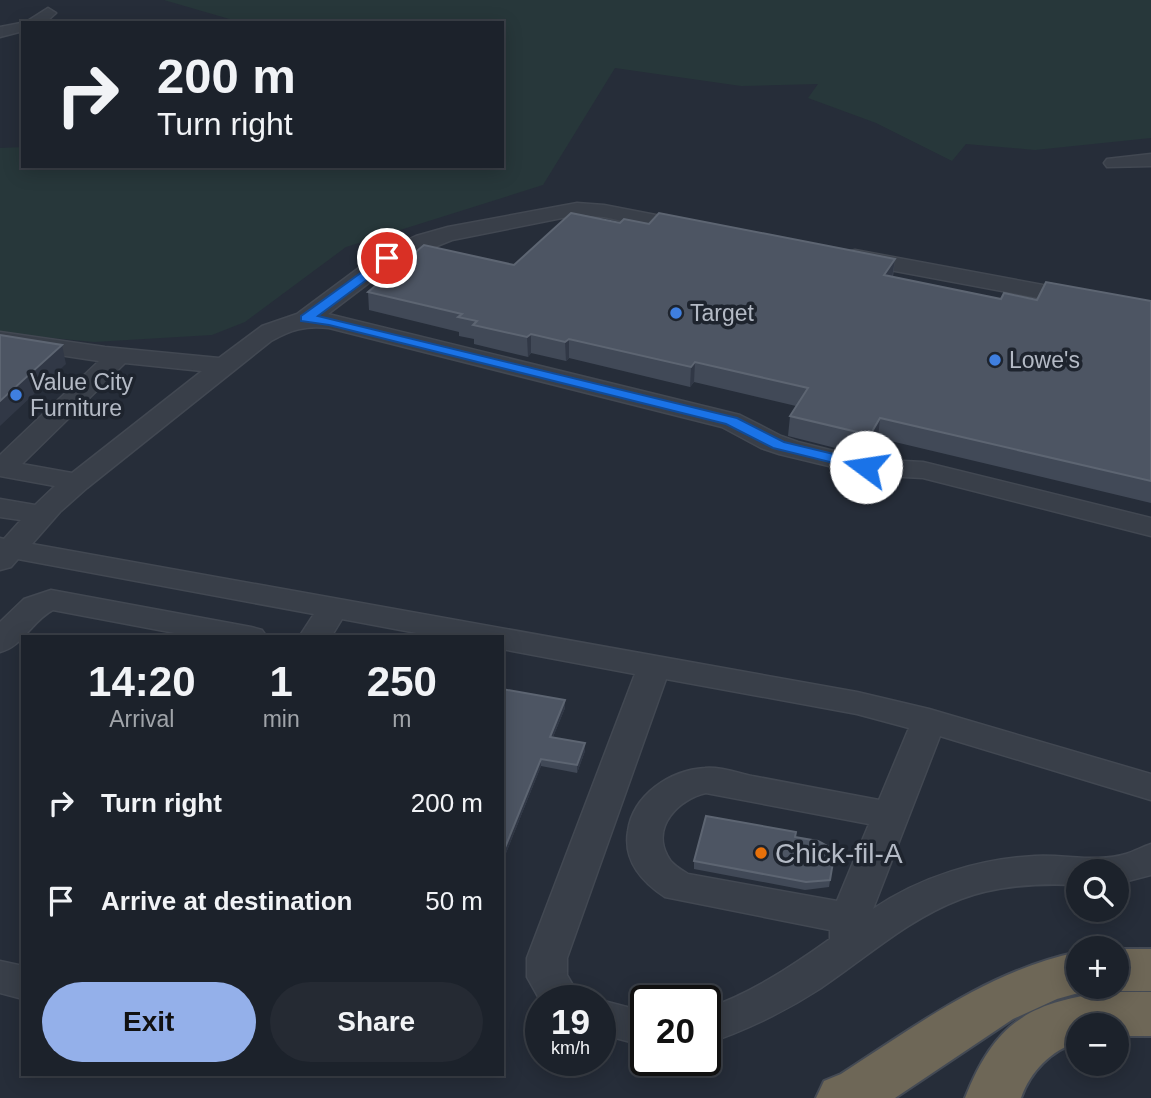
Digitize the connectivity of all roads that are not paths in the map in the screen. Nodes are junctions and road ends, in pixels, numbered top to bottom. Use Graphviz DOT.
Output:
graph roads {
  1 [pos="48,13"];
  2 [pos="36,21"];
  3 [pos="21,27"];
  4 [pos="0,32"];
  5 [pos="1151,160"];
  6 [pos="1114,163"];
  7 [pos="709,233"];
  8 [pos="837,256"];
  9 [pos="1151,312"];
  10 [pos="306,319"];
  11 [pos="0,339"];
  12 [pos="119,355"];
  13 [pos="223,366"];
  14 [pos="1,468"];
  15 [pos="77,482"];
  16 [pos="0,508"];
  17 [pos="42,515"];
  18 [pos="1151,527"];
  19 [pos="4,553"];
  20 [pos="334,608"];
  21 [pos="240,635"];
  22 [pos="316,635"];
  23 [pos="483,635"];
  24 [pos="504,639"];
  25 [pos="0,641"];
  26 [pos="654,666"];
  27 [pos="929,721"];
  28 [pos="1151,787"];
  29 [pos="890,815"];
  30 [pos="1151,858"];
  31 [pos="850,933"];
  32 [pos="1129,970"];
  33 [pos="1151,970"];
  34 [pos="1066,976"];
  35 [pos="0,978"];
  36 [pos="21,983"];
  37 [pos="552,985"];
  38 [pos="1151,1014"];
  39 [pos="721,1022"];
  40 [pos="845,1098"];
  41 [pos="993,1098"];
  1 -- 2 [label="street"];
  3 -- 4 [label="street"];
  5 -- 6 [label="street"];
  7 -- 10 [label="street"];
  8 -- 9 [label="street"];
  10 -- 13 [label="street"];
  10 -- 18 [label="street"];
  11 -- 12 [label="street"];
  12 -- 13 [label="street"];
  12 -- 14 [label="street"];
  13 -- 15 [label="street"];
  14 -- 15 [label="street"];
  15 -- 17 [label="street"];
  16 -- 17 [label="street"];
  17 -- 19 [label="street"];
  19 -- 20 [label="street"];
  20 -- 22 [label="street"];
  20 -- 23 [label="street"];
  21 -- 25 [label="street"];
  24 -- 26 [label="street"];
  26 -- 27 [label="street"];
  26 -- 37 [label="street"];
  27 -- 28 [label="street"];
  27 -- 29 [label="street"];
  29 -- 31 [label="street"];
  29 -- 31 [label="street"];
  30 -- 31 [label="street"];
  31 -- 39 [label="street"];
  32 -- 33 [label="highway"];
  34 -- 40 [label="highway"];
  35 -- 36 [label="street"];
  38 -- 41 [label="highway"];
}
